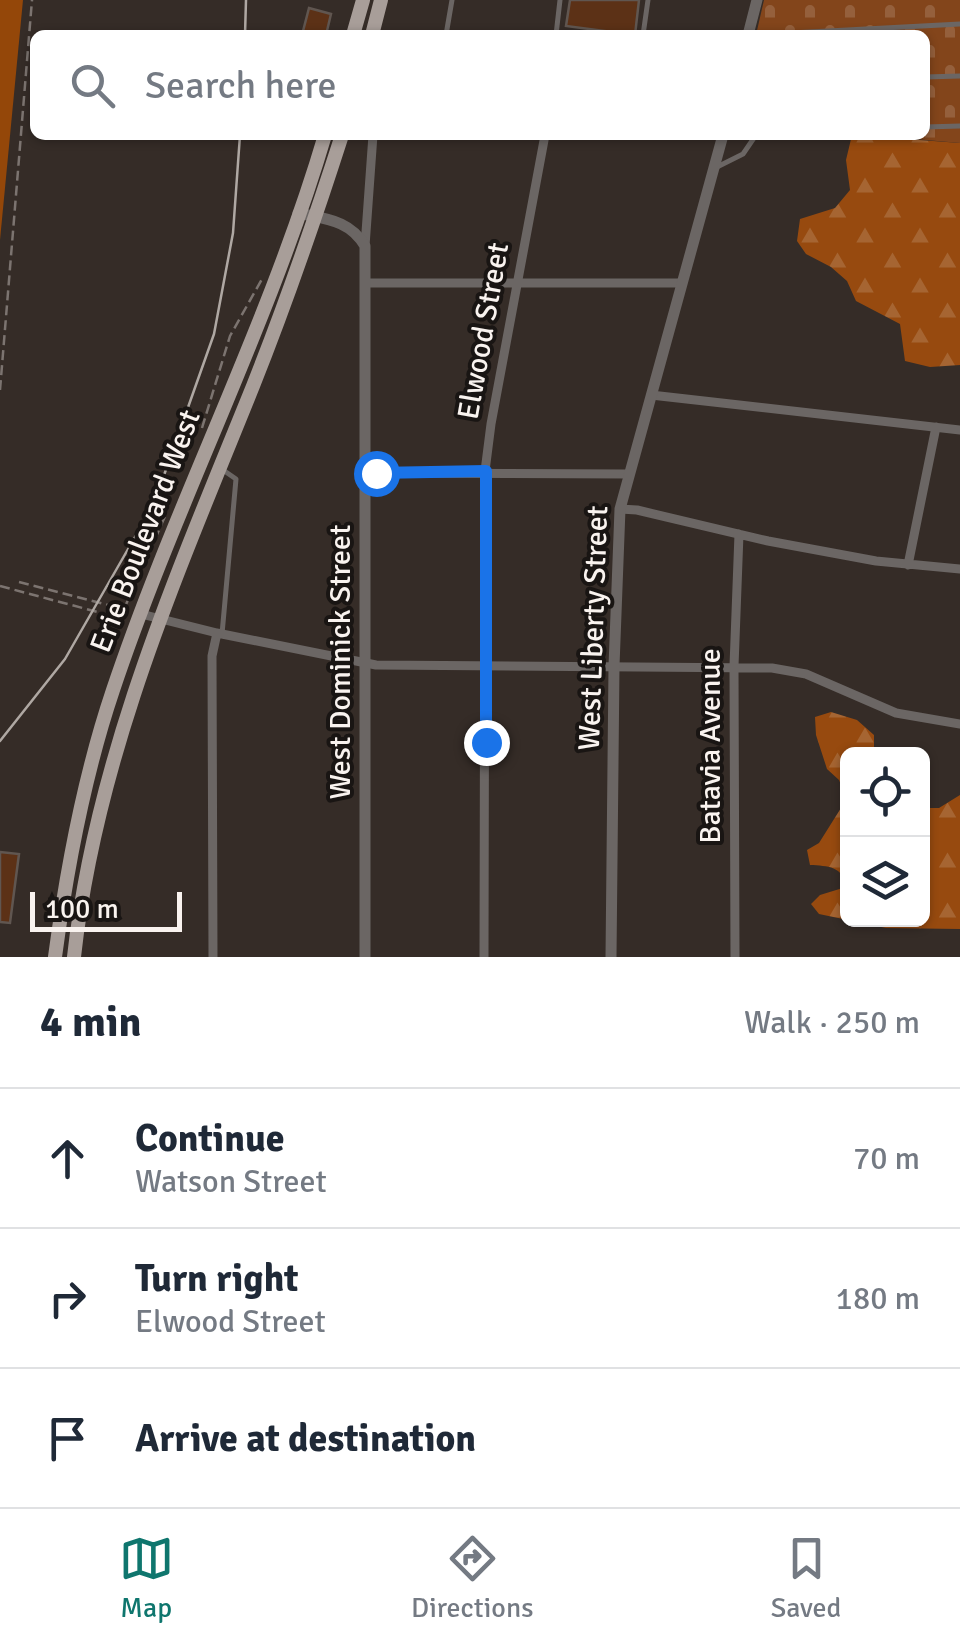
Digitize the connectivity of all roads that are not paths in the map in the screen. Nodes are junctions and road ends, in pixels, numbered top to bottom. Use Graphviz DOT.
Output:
graph roads {
  1 [pos="363,0"];
  2 [pos="381,0"];
  3 [pos="452,0"];
  4 [pos="560,0"];
  5 [pos="648,0"];
  6 [pos="757,0"];
  7 [pos="960,24"];
  8 [pos="355,30"];
  9 [pos="373,30"];
  10 [pos="447,30"];
  11 [pos="556,30"];
  12 [pos="644,30"];
  13 [pos="751,30"];
  14 [pos="904,30"];
  15 [pos="960,76"];
  16 [pos="930,77"];
  17 [pos="930,126"];
  18 [pos="960,126"];
  19 [pos="322,140"];
  20 [pos="340,140"];
  21 [pos="373,140"];
  22 [pos="544,140"];
  23 [pos="722,140"];
  24 [pos="753,140"];
  25 [pos="714,168"];
  26 [pos="298,214"];
  27 [pos="316,217"];
  28 [pos="365,246"];
  29 [pos="366,283"];
  30 [pos="516,283"];
  31 [pos="682,283"];
  32 [pos="650,395"];
  33 [pos="936,427"];
  34 [pos="960,430"];
  35 [pos="220,468"];
  36 [pos="486,471"];
  37 [pos="364,473"];
  38 [pos="628,474"];
  39 [pos="620,510"];
  40 [pos="739,534"];
  41 [pos="908,564"];
  42 [pos="960,569"];
  43 [pos="140,614"];
  44 [pos="160,618"];
  45 [pos="219,634"];
  46 [pos="364,663"];
  47 [pos="486,666"];
  48 [pos="614,666"];
  49 [pos="734,666"];
  50 [pos="960,724"];
  51 [pos="55,957"];
  52 [pos="74,957"];
  53 [pos="213,957"];
  54 [pos="366,957"];
  55 [pos="484,957"];
  56 [pos="610,957"];
  57 [pos="735,957"];
  1 -- 8 [label="main road"];
  2 -- 9 [label="main road"];
  3 -- 10 [label="lane"];
  4 -- 11 [label="lane"];
  5 -- 12 [label="lane"];
  6 -- 13 [label="street"];
  7 -- 14 [label="lane"];
  15 -- 16 [label="lane"];
  17 -- 18 [label="lane"];
  19 -- 26 [label="main road, Erie Boulevard West"];
  20 -- 27 [label="main road, Erie Boulevard West"];
  21 -- 28 [label="street, West Dominick Street"];
  22 -- 30 [label="street, Elwood Street"];
  23 -- 25 [label="street, West Liberty Street"];
  24 -- 25 [label="lane"];
  25 -- 31 [label="street, West Liberty Street"];
  26 -- 27 [label="street"];
  26 -- 43 [label="main road, Erie Boulevard West"];
  27 -- 28 [label="street"];
  27 -- 35 [label="main road, Erie Boulevard West"];
  28 -- 29 [label="street, West Dominick Street"];
  29 -- 30 [label="street"];
  29 -- 37 [label="street, West Dominick Street"];
  30 -- 31 [label="street"];
  30 -- 36 [label="street, Elwood Street"];
  31 -- 32 [label="street, West Liberty Street"];
  32 -- 33 [label="street"];
  32 -- 38 [label="street, West Liberty Street"];
  33 -- 34 [label="street"];
  33 -- 41 [label="street"];
  35 -- 44 [label="main road, Erie Boulevard West"];
  35 -- 45 [label="lane"];
  36 -- 37 [label="street"];
  36 -- 38 [label="street"];
  36 -- 47 [label="street, Elwood Street"];
  37 -- 46 [label="street, West Dominick Street"];
  38 -- 39 [label="street, West Liberty Street"];
  39 -- 40 [label="street"];
  39 -- 48 [label="street, West Liberty Street"];
  40 -- 41 [label="street"];
  40 -- 49 [label="street, Batavia Avenue"];
  41 -- 42 [label="street"];
  43 -- 44 [label="street"];
  43 -- 51 [label="main road, Erie Boulevard West"];
  44 -- 45 [label="street"];
  44 -- 52 [label="main road, Erie Boulevard West"];
  45 -- 46 [label="street"];
  45 -- 53 [label="street"];
  46 -- 47 [label="street"];
  46 -- 54 [label="street, West Dominick Street"];
  47 -- 48 [label="street"];
  47 -- 55 [label="street, Elwood Street"];
  48 -- 49 [label="street"];
  48 -- 56 [label="street, West Liberty Street"];
  49 -- 50 [label="street"];
  49 -- 57 [label="street, Batavia Avenue"];
}
